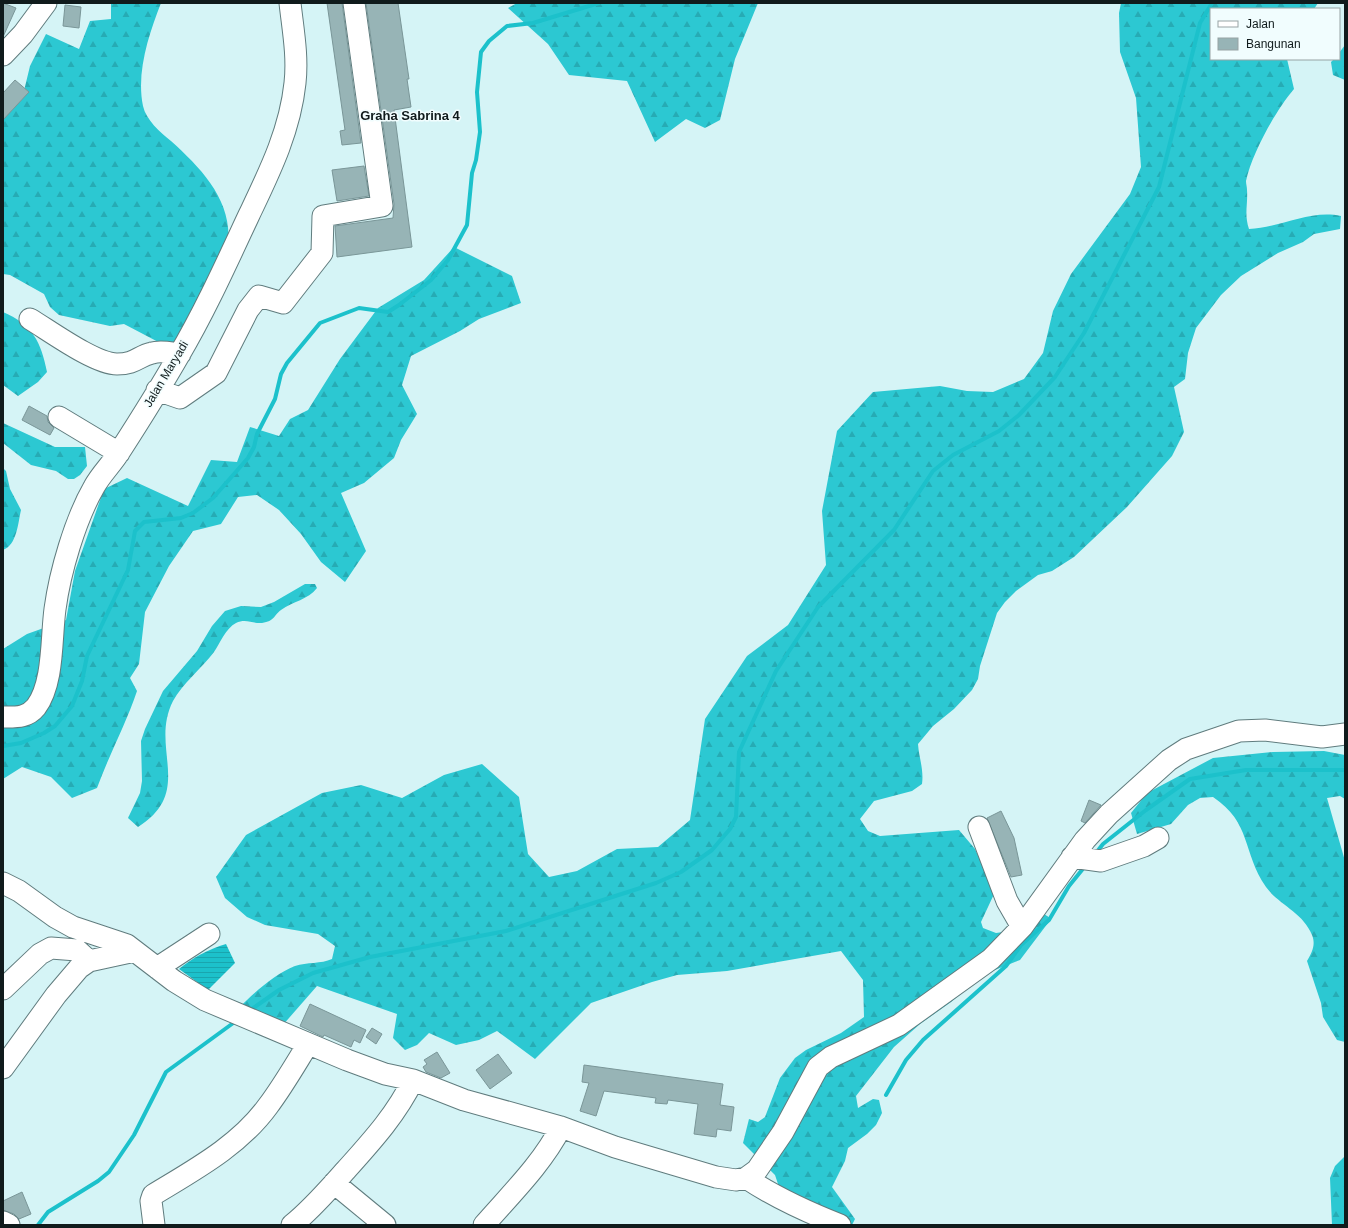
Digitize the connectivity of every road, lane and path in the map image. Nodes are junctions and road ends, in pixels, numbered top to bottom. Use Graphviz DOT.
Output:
graph roads {
  1 [pos="46,3"];
  2 [pos="290,3"];
  3 [pos="354,3"];
  4 [pos="3,55"];
  5 [pos="30,319"];
  6 [pos="180,354"];
  7 [pos="158,390"];
  8 [pos="59,417"];
  9 [pos="119,453"];
  10 [pos="3,717"];
  11 [pos="1345,734"];
  12 [pos="979,827"];
  13 [pos="1158,838"];
  14 [pos="1085,859"];
  15 [pos="3,883"];
  16 [pos="1022,927"];
  17 [pos="209,934"];
  18 [pos="135,951"];
  19 [pos="89,962"];
  20 [pos="157,968"];
  21 [pos="3,989"];
  22 [pos="308,1044"];
  23 [pos="3,1068"];
  24 [pos="413,1080"];
  25 [pos="561,1127"];
  26 [pos="746,1178"];
  27 [pos="334,1183"];
  28 [pos="3,1222"];
  29 [pos="8,1225"];
  30 [pos="154,1225"];
  31 [pos="292,1225"];
  32 [pos="385,1225"];
  33 [pos="484,1225"];
  34 [pos="840,1225"];
  1 -- 4 [label="street"];
  2 -- 6 [label="street, Jalan Maryadi"];
  3 -- 7 [label="street"];
  5 -- 6 [label="street"];
  6 -- 7 [label="street, Jalan Maryadi"];
  7 -- 9 [label="street, Jalan Maryadi"];
  8 -- 9 [label="street"];
  9 -- 10 [label="street, Jalan Maryadi"];
  11 -- 14 [label="street"];
  12 -- 16 [label="street"];
  13 -- 14 [label="street"];
  14 -- 16 [label="street"];
  15 -- 18 [label="street"];
  16 -- 26 [label="street"];
  17 -- 20 [label="street"];
  18 -- 19 [label="street"];
  18 -- 20 [label="street"];
  19 -- 21 [label="street"];
  19 -- 23 [label="street"];
  20 -- 22 [label="street"];
  22 -- 24 [label="street"];
  22 -- 30 [label="street"];
  24 -- 25 [label="street"];
  24 -- 27 [label="street"];
  25 -- 26 [label="street"];
  25 -- 33 [label="street"];
  26 -- 34 [label="street"];
  27 -- 31 [label="street"];
  27 -- 32 [label="street"];
  28 -- 29 [label="street"];
}
